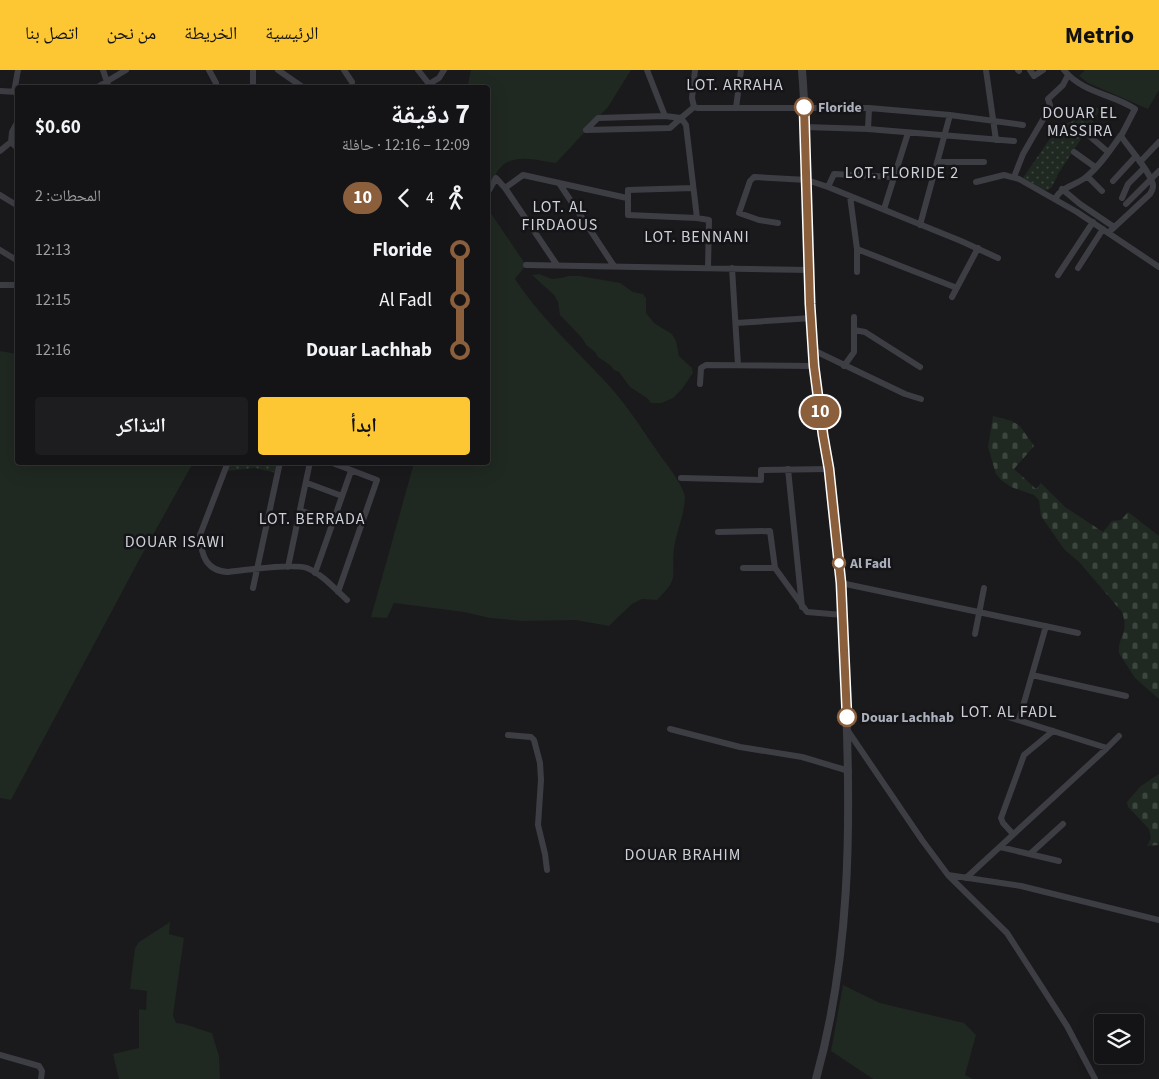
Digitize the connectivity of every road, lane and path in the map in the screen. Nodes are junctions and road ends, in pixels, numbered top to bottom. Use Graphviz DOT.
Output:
graph roads {
  1 [pos="18,70"];
  2 [pos="103,70"];
  3 [pos="126,70"];
  4 [pos="209,70"];
  5 [pos="253,70"];
  6 [pos="278,70"];
  7 [pos="344,70"];
  8 [pos="418,70"];
  9 [pos="647,70"];
  10 [pos="695,70"];
  11 [pos="741,70"];
  12 [pos="802,70"];
  13 [pos="986,70"];
  14 [pos="1030,70"];
  15 [pos="1043,70"];
  16 [pos="443,72"];
  17 [pos="1066,72"];
  18 [pos="352,82"];
  19 [pos="108,84"];
  20 [pos="17,85"];
  21 [pos="216,85"];
  22 [pos="253,85"];
  23 [pos="301,85"];
  24 [pos="438,85"];
  25 [pos="0,91"];
  26 [pos="15,92"];
  27 [pos="694,107"];
  28 [pos="804,107"];
  29 [pos="736,108"];
  30 [pos="869,108"];
  31 [pos="665,116"];
  32 [pos="950,116"];
  33 [pos="681,118"];
  34 [pos="993,120"];
  35 [pos="1023,124"];
  36 [pos="15,126"];
  37 [pos="805,127"];
  38 [pos="868,129"];
  39 [pos="908,133"];
  40 [pos="1086,133"];
  41 [pos="1121,135"];
  42 [pos="946,136"];
  43 [pos="996,140"];
  44 [pos="1014,141"];
  45 [pos="11,142"];
  46 [pos="1159,142"];
  47 [pos="15,146"];
  48 [pos="0,150"];
  49 [pos="1074,152"];
  50 [pos="1108,152"];
  51 [pos="1138,159"];
  52 [pos="938,162"];
  53 [pos="984,162"];
  54 [pos="1095,167"];
  55 [pos="1144,168"];
  56 [pos="1159,171"];
  57 [pos="894,176"];
  58 [pos="1087,176"];
  59 [pos="1014,177"];
  60 [pos="807,180"];
  61 [pos="1150,180"];
  62 [pos="1113,181"];
  63 [pos="976,182"];
  64 [pos="559,184"];
  65 [pos="828,187"];
  66 [pos="490,188"];
  67 [pos="504,188"];
  68 [pos="693,188"];
  69 [pos="1062,189"];
  70 [pos="1102,191"];
  71 [pos="0,195"];
  72 [pos="850,196"];
  73 [pos="627,198"];
  74 [pos="1055,198"];
  75 [pos="15,204"];
  76 [pos="884,209"];
  77 [pos="697,218"];
  78 [pos="1093,222"];
  79 [pos="778,223"];
  80 [pos="920,224"];
  81 [pos="1114,227"];
  82 [pos="1105,231"];
  83 [pos="978,248"];
  84 [pos="857,249"];
  85 [pos="0,250"];
  86 [pos="998,258"];
  87 [pos="15,259"];
  88 [pos="526,265"];
  89 [pos="558,265"];
  90 [pos="614,266"];
  91 [pos="1159,267"];
  92 [pos="708,268"];
  93 [pos="732,268"];
  94 [pos="1078,268"];
  95 [pos="810,270"];
  96 [pos="857,272"];
  97 [pos="1058,276"];
  98 [pos="0,285"];
  99 [pos="15,285"];
  100 [pos="957,288"];
  101 [pos="952,297"];
  102 [pos="854,317"];
  103 [pos="812,318"];
  104 [pos="736,323"];
  105 [pos="854,330"];
  106 [pos="813,350"];
  107 [pos="738,365"];
  108 [pos="814,366"];
  109 [pos="844,366"];
  110 [pos="920,367"];
  111 [pos="700,384"];
  112 [pos="922,399"];
  113 [pos="227,465"];
  114 [pos="279,465"];
  115 [pos="310,465"];
  116 [pos="337,465"];
  117 [pos="788,469"];
  118 [pos="829,469"];
  119 [pos="351,471"];
  120 [pos="681,478"];
  121 [pos="307,483"];
  122 [pos="342,496"];
  123 [pos="301,511"];
  124 [pos="335,522"];
  125 [pos="718,532"];
  126 [pos="288,567"];
  127 [pos="742,568"];
  128 [pos="775,568"];
  129 [pos="257,569"];
  130 [pos="315,572"];
  131 [pos="841,583"];
  132 [pos="253,588"];
  133 [pos="984,588"];
  134 [pos="338,592"];
  135 [pos="347,600"];
  136 [pos="802,607"];
  137 [pos="979,613"];
  138 [pos="843,615"];
  139 [pos="1046,626"];
  140 [pos="1078,633"];
  141 [pos="976,634"];
  142 [pos="1032,675"];
  143 [pos="1126,696"];
  144 [pos="999,714"];
  145 [pos="1019,720"];
  146 [pos="670,729"];
  147 [pos="848,731"];
  148 [pos="1053,731"];
  149 [pos="508,735"];
  150 [pos="1119,736"];
  151 [pos="1107,748"];
  152 [pos="849,771"];
  153 [pos="1063,824"];
  154 [pos="1013,834"];
  155 [pos="1000,847"];
  156 [pos="1030,854"];
  157 [pos="1060,861"];
  158 [pos="547,870"];
  159 [pos="948,875"];
  160 [pos="966,878"];
  161 [pos="1159,920"];
  162 [pos="0,1055"];
  163 [pos="42,1079"];
  164 [pos="816,1079"];
  165 [pos="1095,1079"];
  1 -- 20 [label="street"];
  2 -- 19 [label="street"];
  3 -- 19 [label="street"];
  4 -- 21 [label="street"];
  5 -- 22 [label="street"];
  6 -- 23 [label="street"];
  7 -- 18 [label="street"];
  8 -- 16 [label="street"];
  9 -- 31 [label="street"];
  10 -- 27 [label="street"];
  11 -- 29 [label="street"];
  12 -- 28 [label="street"];
  13 -- 34 [label="street"];
  14 -- 15 [label="street"];
  16 -- 24 [label="street"];
  17 -- 41 [label="street"];
  17 -- 59 [label="street"];
  25 -- 26 [label="street"];
  27 -- 29 [label="street"];
  27 -- 33 [label="street"];
  28 -- 29 [label="street"];
  28 -- 30 [label="street"];
  28 -- 37 [label="street"];
  30 -- 32 [label="street"];
  30 -- 38 [label="street"];
  31 -- 33 [label="street"];
  31 -- 33 [label="street"];
  32 -- 34 [label="street"];
  32 -- 42 [label="street"];
  33 -- 68 [label="street"];
  34 -- 35 [label="street"];
  34 -- 43 [label="street"];
  36 -- 45 [label="street"];
  37 -- 38 [label="street"];
  37 -- 60 [label="street"];
  38 -- 39 [label="street"];
  39 -- 42 [label="street"];
  39 -- 57 [label="street"];
  40 -- 50 [label="street"];
  41 -- 50 [label="street"];
  41 -- 51 [label="street"];
  42 -- 43 [label="street"];
  42 -- 52 [label="street"];
  43 -- 44 [label="street"];
  45 -- 47 [label="street"];
  45 -- 48 [label="street"];
  46 -- 51 [label="street"];
  49 -- 54 [label="street"];
  50 -- 54 [label="street"];
  51 -- 55 [label="street"];
  51 -- 62 [label="street"];
  52 -- 53 [label="street"];
  52 -- 80 [label="street"];
  54 -- 58 [label="street"];
  55 -- 61 [label="street"];
  55 -- 61 [label="street"];
  56 -- 61 [label="street"];
  57 -- 65 [label="street"];
  57 -- 76 [label="street"];
  58 -- 69 [label="street"];
  58 -- 70 [label="street"];
  59 -- 63 [label="street"];
  59 -- 74 [label="street"];
  60 -- 65 [label="street"];
  60 -- 79 [label="street"];
  60 -- 95 [label="street"];
  61 -- 81 [label="street"];
  64 -- 67 [label="street"];
  64 -- 73 [label="street"];
  64 -- 90 [label="street"];
  65 -- 72 [label="street"];
  66 -- 67 [label="street"];
  67 -- 89 [label="street"];
  68 -- 73 [label="street"];
  68 -- 77 [label="street"];
  69 -- 74 [label="street"];
  69 -- 81 [label="street"];
  71 -- 75 [label="street"];
  72 -- 76 [label="street"];
  72 -- 84 [label="street"];
  73 -- 77 [label="street"];
  74 -- 78 [label="street"];
  76 -- 80 [label="street"];
  77 -- 92 [label="street"];
  78 -- 82 [label="street"];
  78 -- 97 [label="street"];
  80 -- 83 [label="street"];
  81 -- 82 [label="street"];
  82 -- 91 [label="street"];
  82 -- 94 [label="street"];
  83 -- 86 [label="street"];
  83 -- 100 [label="street"];
  84 -- 96 [label="street"];
  84 -- 100 [label="street"];
  85 -- 87 [label="street"];
  88 -- 89 [label="street"];
  89 -- 90 [label="street"];
  90 -- 92 [label="street"];
  92 -- 93 [label="street"];
  93 -- 95 [label="street"];
  93 -- 104 [label="street"];
  95 -- 103 [label="street"];
  98 -- 99 [label="street"];
  100 -- 101 [label="street"];
  102 -- 105 [label="street"];
  103 -- 104 [label="street"];
  103 -- 106 [label="street"];
  104 -- 107 [label="street"];
  105 -- 109 [label="street"];
  105 -- 110 [label="street"];
  106 -- 108 [label="street"];
  106 -- 109 [label="street"];
  107 -- 108 [label="street"];
  107 -- 111 [label="street"];
  108 -- 118 [label="street"];
  109 -- 112 [label="street"];
  113 -- 129 [label="street"];
  114 -- 129 [label="street"];
  115 -- 121 [label="street"];
  116 -- 119 [label="street"];
  117 -- 118 [label="street"];
  117 -- 120 [label="street"];
  117 -- 136 [label="street"];
  118 -- 131 [label="street"];
  119 -- 122 [label="street"];
  119 -- 134 [label="street"];
  121 -- 122 [label="street"];
  121 -- 123 [label="street"];
  122 -- 124 [label="street"];
  123 -- 124 [label="street"];
  123 -- 126 [label="street"];
  124 -- 130 [label="street"];
  125 -- 128 [label="street"];
  126 -- 129 [label="street"];
  126 -- 130 [label="street"];
  127 -- 128 [label="street"];
  128 -- 136 [label="street"];
  129 -- 132 [label="street"];
  130 -- 134 [label="street"];
  131 -- 137 [label="street"];
  131 -- 138 [label="street"];
  133 -- 137 [label="street"];
  134 -- 135 [label="street"];
  136 -- 138 [label="street"];
  137 -- 139 [label="street"];
  137 -- 141 [label="street"];
  138 -- 147 [label="street"];
  139 -- 140 [label="street"];
  139 -- 142 [label="street"];
  142 -- 143 [label="street"];
  142 -- 145 [label="street"];
  144 -- 145 [label="street"];
  145 -- 148 [label="street"];
  146 -- 152 [label="street"];
  147 -- 152 [label="street"];
  147 -- 159 [label="street"];
  148 -- 151 [label="street"];
  148 -- 154 [label="street"];
  149 -- 158 [label="street"];
  150 -- 151 [label="street"];
  151 -- 154 [label="street"];
  152 -- 164 [label="street"];
  153 -- 156 [label="street"];
  154 -- 155 [label="street"];
  155 -- 156 [label="street"];
  155 -- 160 [label="street"];
  156 -- 157 [label="street"];
  159 -- 160 [label="street"];
  159 -- 165 [label="street"];
  160 -- 161 [label="street"];
  162 -- 163 [label="street"];
}
